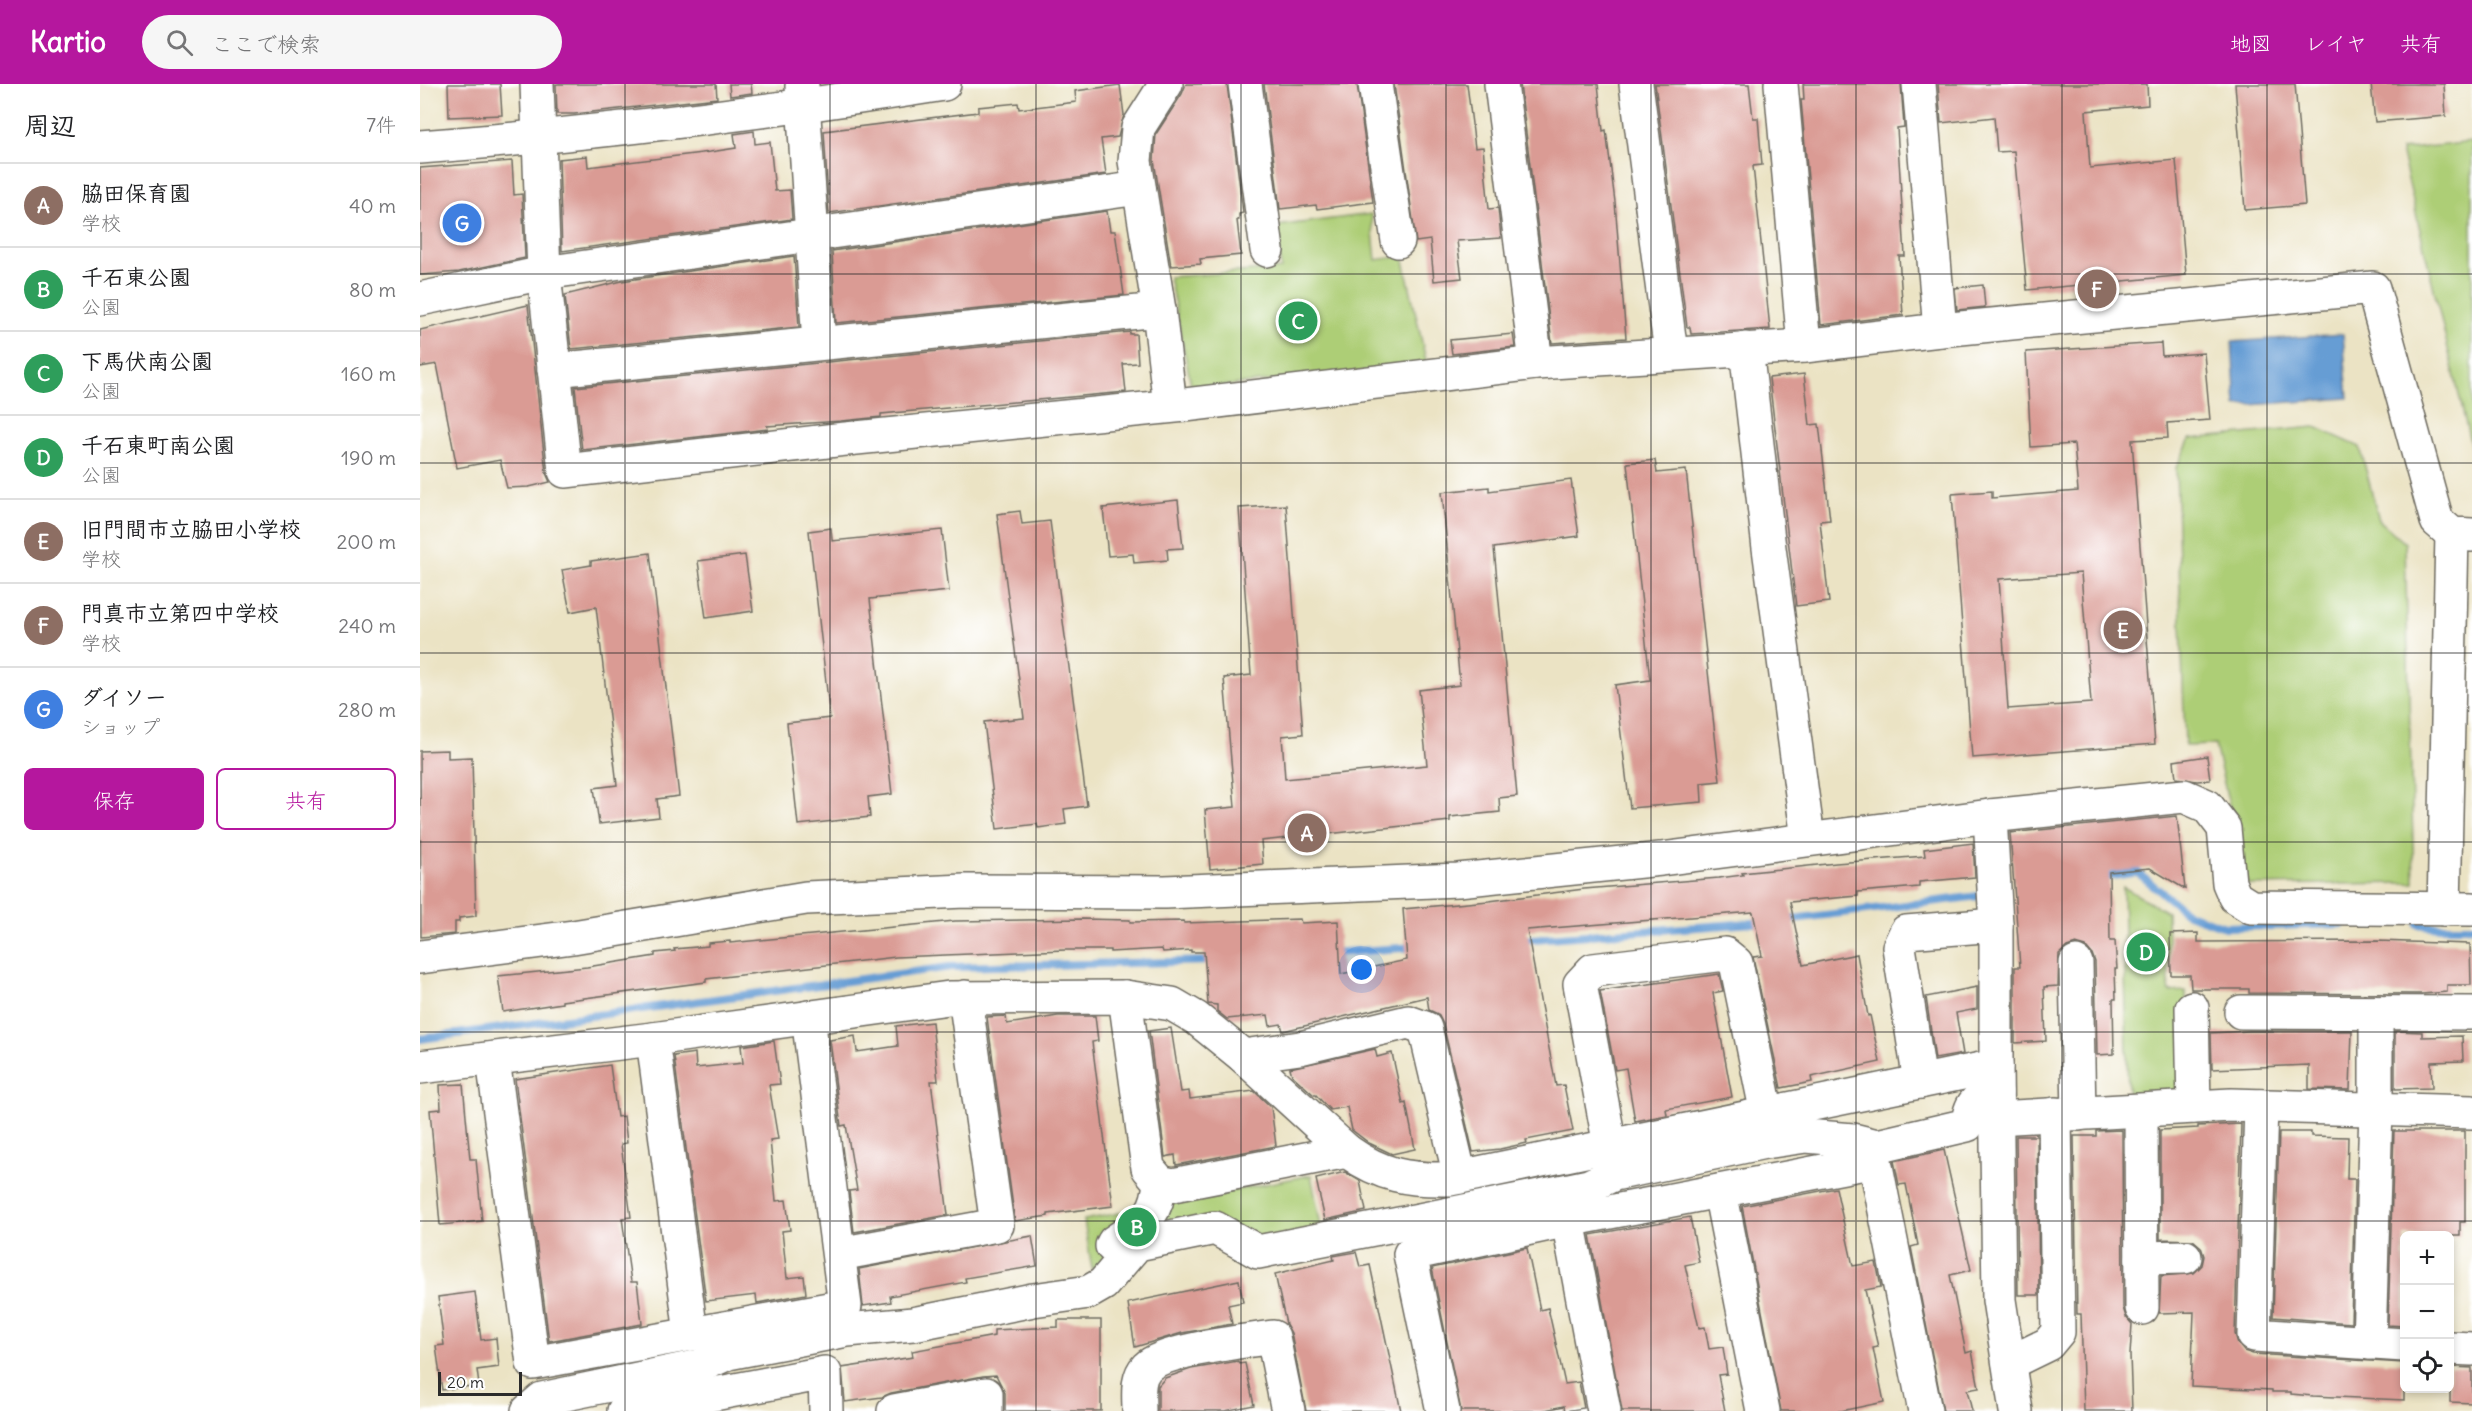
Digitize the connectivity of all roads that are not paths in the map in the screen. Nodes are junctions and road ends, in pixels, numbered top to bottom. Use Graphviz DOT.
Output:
graph roads {
  1 [pos="537,84"];
  2 [pos="944,84"];
  3 [pos="1166,84"];
  4 [pos="1245,84"];
  5 [pos="1375,84"];
  6 [pos="1502,84"];
  7 [pos="1636,84"];
  8 [pos="1781,84"];
  9 [pos="1919,84"];
  10 [pos="802,95"];
  11 [pos="539,138"];
  12 [pos="420,147"];
  13 [pos="1139,188"];
  14 [pos="813,234"];
  15 [pos="1398,241"];
  16 [pos="1267,250"];
  17 [pos="544,273"];
  18 [pos="420,299"];
  19 [pos="1159,310"];
  20 [pos="1940,330"];
  21 [pos="819,344"];
  22 [pos="1804,346"];
  23 [pos="1746,349"];
  24 [pos="1671,353"];
  25 [pos="1536,363"];
  26 [pos="554,370"];
  27 [pos="1170,406"];
  28 [pos="2462,534"];
  29 [pos="2459,808"];
  30 [pos="1990,816"];
  31 [pos="1808,839"];
  32 [pos="2458,909"];
  33 [pos="1996,924"];
  34 [pos="420,957"];
  35 [pos="2076,963"];
  36 [pos="965,997"];
  37 [pos="1125,997"];
  38 [pos="2192,1008"];
  39 [pos="2241,1012"];
  40 [pos="2376,1012"];
  41 [pos="2472,1013"];
  42 [pos="808,1017"];
  43 [pos="653,1039"];
  44 [pos="1242,1056"];
  45 [pos="493,1059"];
  46 [pos="420,1067"];
  47 [pos="1920,1082"];
  48 [pos="1996,1092"];
  49 [pos="2261,1106"];
  50 [pos="2194,1107"];
  51 [pos="2376,1109"];
  52 [pos="2141,1111"];
  53 [pos="2472,1112"];
  54 [pos="1767,1114"];
  55 [pos="2067,1114"];
  56 [pos="1610,1146"];
  57 [pos="1347,1151"];
  58 [pos="1460,1177"];
  59 [pos="1160,1182"];
  60 [pos="1720,1191"];
  61 [pos="1568,1220"];
  62 [pos="839,1254"];
  63 [pos="2185,1257"];
  64 [pos="2142,1258"];
  65 [pos="1098,1287"];
  66 [pos="2142,1308"];
  67 [pos="691,1334"];
  68 [pos="2369,1342"];
  69 [pos="2400,1345"];
  70 [pos="2454,1348"];
  71 [pos="2472,1349"];
  72 [pos="2009,1363"];
  73 [pos="671,1407"];
  74 [pos="528,1411"];
  75 [pos="624,1411"];
  76 [pos="826,1411"];
  77 [pos="894,1411"];
  78 [pos="986,1411"];
  79 [pos="1139,1411"];
  80 [pos="1288,1411"];
  81 [pos="1443,1411"];
  82 [pos="1604,1411"];
  83 [pos="1763,1411"];
  84 [pos="1924,1411"];
  85 [pos="2016,1411"];
  1 -- 11 [label="street"];
  2 -- 10 [label="street"];
  3 -- 13 [label="street"];
  4 -- 16 [label="street"];
  5 -- 15 [label="street"];
  6 -- 25 [label="street"];
  7 -- 24 [label="street"];
  8 -- 22 [label="street"];
  9 -- 20 [label="street"];
  10 -- 11 [label="street"];
  10 -- 14 [label="street"];
  11 -- 12 [label="street"];
  11 -- 17 [label="street"];
  13 -- 14 [label="street"];
  13 -- 19 [label="street"];
  14 -- 17 [label="street"];
  14 -- 21 [label="street"];
  17 -- 18 [label="street"];
  17 -- 26 [label="street"];
  19 -- 21 [label="street"];
  19 -- 27 [label="street"];
  20 -- 22 [label="street"];
  20 -- 28 [label="street"];
  21 -- 26 [label="street"];
  22 -- 23 [label="street"];
  23 -- 24 [label="street"];
  23 -- 31 [label="street"];
  24 -- 25 [label="street"];
  25 -- 27 [label="street"];
  26 -- 27 [label="street"];
  28 -- 29 [label="street"];
  29 -- 32 [label="street"];
  30 -- 31 [label="street"];
  30 -- 32 [label="street"];
  30 -- 33 [label="street"];
  31 -- 34 [label="street"];
  33 -- 47 [label="street"];
  33 -- 48 [label="street"];
  35 -- 55 [label="street"];
  36 -- 37 [label="street"];
  36 -- 42 [label="street"];
  36 -- 62 [label="street"];
  37 -- 44 [label="street"];
  37 -- 59 [label="street"];
  38 -- 50 [label="street"];
  39 -- 40 [label="street"];
  40 -- 41 [label="street"];
  40 -- 51 [label="street"];
  42 -- 43 [label="street"];
  42 -- 62 [label="street"];
  43 -- 45 [label="street"];
  43 -- 67 [label="street"];
  44 -- 57 [label="street"];
  44 -- 58 [label="street"];
  45 -- 46 [label="street"];
  45 -- 67 [label="street"];
  47 -- 48 [label="street"];
  47 -- 54 [label="street"];
  48 -- 55 [label="street"];
  48 -- 65 [label="street"];
  48 -- 72 [label="street"];
  49 -- 50 [label="street"];
  49 -- 51 [label="street"];
  49 -- 68 [label="street"];
  50 -- 52 [label="street"];
  51 -- 53 [label="street"];
  51 -- 68 [label="street"];
  52 -- 55 [label="street"];
  52 -- 64 [label="street"];
  54 -- 56 [label="street"];
  54 -- 56 [label="street"];
  55 -- 72 [label="street"];
  56 -- 58 [label="street"];
  57 -- 58 [label="street"];
  57 -- 59 [label="street"];
  59 -- 65 [label="street"];
  60 -- 61 [label="street"];
  60 -- 83 [label="street"];
  60 -- 84 [label="street"];
  61 -- 81 [label="street"];
  61 -- 82 [label="street"];
  62 -- 67 [label="street"];
  63 -- 64 [label="street"];
  64 -- 66 [label="street"];
  65 -- 74 [label="street"];
  68 -- 69 [label="street"];
  70 -- 71 [label="street"];
  72 -- 85 [label="street"];
  73 -- 75 [label="street"];
  73 -- 76 [label="street"];
  77 -- 78 [label="street"];
  79 -- 80 [label="street"];
}
